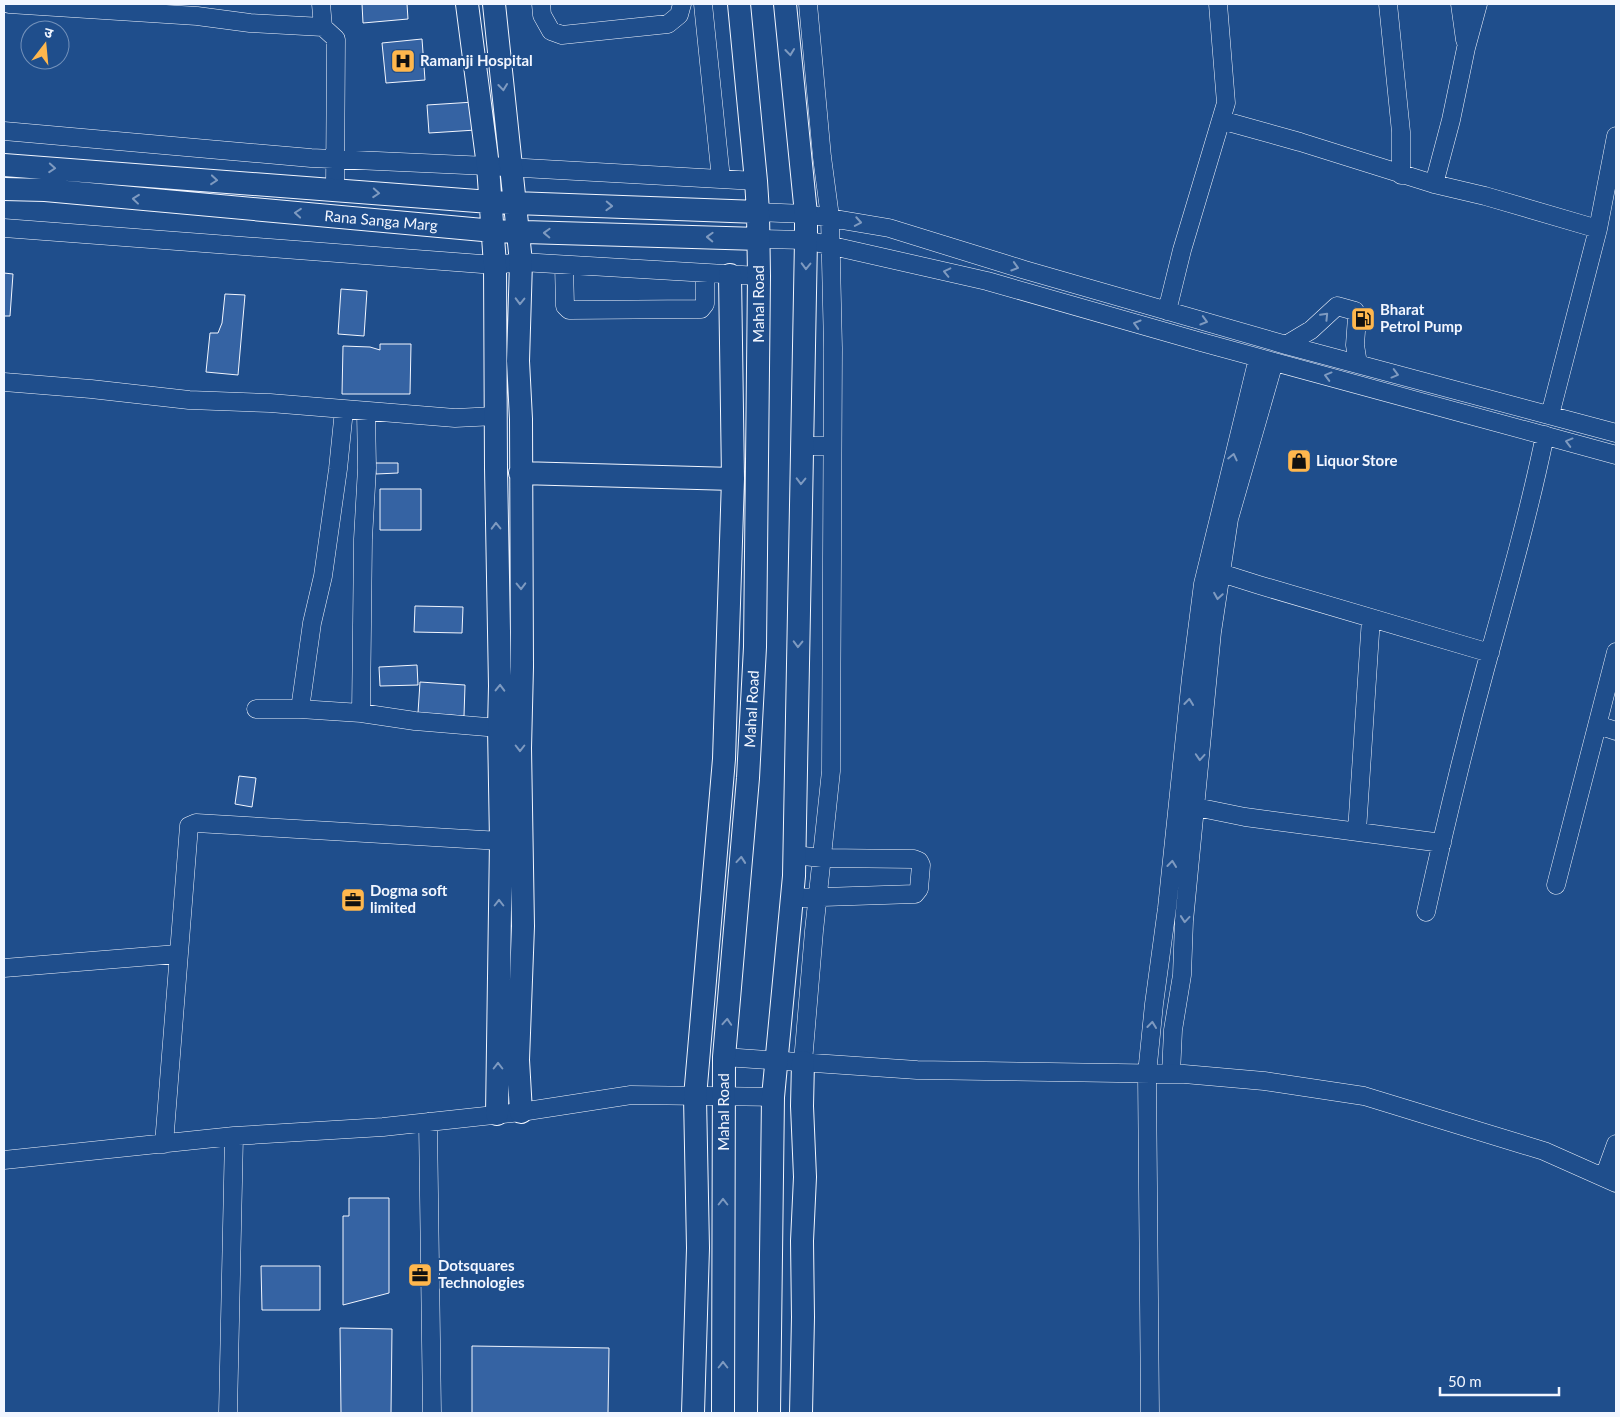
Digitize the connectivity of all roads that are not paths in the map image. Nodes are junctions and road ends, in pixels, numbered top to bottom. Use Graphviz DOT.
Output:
graph roads {
  1 [pos="9,4"];
  2 [pos="321,4"];
  3 [pos="467,4"];
  4 [pos="494,4"];
  5 [pos="541,4"];
  6 [pos="682,4"];
  7 [pos="703,4"];
  8 [pos="739,4"];
  9 [pos="785,4"];
  10 [pos="808,4"];
  11 [pos="1218,4"];
  12 [pos="1388,4"];
  13 [pos="1460,4"];
  14 [pos="1478,4"];
  15 [pos="196,10"];
  16 [pos="323,27"];
  17 [pos="1466,48"];
  18 [pos="1221,120"];
  19 [pos="4,131"];
  20 [pos="1616,136"];
  21 [pos="336,159"];
  22 [pos="4,165"];
  23 [pos="488,166"];
  24 [pos="511,168"];
  25 [pos="1402,174"];
  26 [pos="721,179"];
  27 [pos="756,181"];
  28 [pos="1434,184"];
  29 [pos="4,188"];
  30 [pos="335,190"];
  31 [pos="490,202"];
  32 [pos="514,203"];
  33 [pos="758,212"];
  34 [pos="806,214"];
  35 [pos="830,217"];
  36 [pos="4,228"];
  37 [pos="1598,229"];
  38 [pos="494,232"];
  39 [pos="518,232"];
  40 [pos="759,239"];
  41 [pos="806,240"];
  42 [pos="830,245"];
  43 [pos="521,262"];
  44 [pos="495,265"];
  45 [pos="564,265"];
  46 [pos="704,273"];
  47 [pos="730,274"];
  48 [pos="760,276"];
  49 [pos="1167,310"];
  50 [pos="1286,345"];
  51 [pos="1266,360"];
  52 [pos="1358,364"];
  53 [pos="4,382"];
  54 [pos="344,410"];
  55 [pos="366,412"];
  56 [pos="496,416"];
  57 [pos="1550,416"];
  58 [pos="1616,433"];
  59 [pos="1545,435"];
  60 [pos="802,446"];
  61 [pos="832,446"];
  62 [pos="1616,454"];
  63 [pos="520,473"];
  64 [pos="733,479"];
  65 [pos="1221,573"];
  66 [pos="729,610"];
  67 [pos="756,612"];
  68 [pos="1370,618"];
  69 [pos="1616,652"];
  70 [pos="1490,653"];
  71 [pos="256,709"];
  72 [pos="300,709"];
  73 [pos="361,713"];
  74 [pos="1598,725"];
  75 [pos="499,728"];
  76 [pos="1616,731"];
  77 [pos="1196,807"];
  78 [pos="1357,831"];
  79 [pos="500,841"];
  80 [pos="1442,843"];
  81 [pos="794,854"];
  82 [pos="822,858"];
  83 [pos="1556,885"];
  84 [pos="792,898"];
  85 [pos="818,898"];
  86 [pos="1426,912"];
  87 [pos="177,954"];
  88 [pos="4,968"];
  89 [pos="724,1057"];
  90 [pos="776,1060"];
  91 [pos="803,1062"];
  92 [pos="1147,1074"];
  93 [pos="1171,1074"];
  94 [pos="724,1096"];
  95 [pos="694,1097"];
  96 [pos="774,1097"];
  97 [pos="521,1112"];
  98 [pos="497,1114"];
  99 [pos="428,1122"];
  100 [pos="234,1136"];
  101 [pos="164,1144"];
  102 [pos="1616,1144"];
  103 [pos="4,1160"];
  104 [pos="1610,1180"];
  105 [pos="228,1413"];
  106 [pos="432,1413"];
  107 [pos="693,1413"];
  108 [pos="723,1413"];
  109 [pos="769,1413"];
  110 [pos="801,1413"];
  111 [pos="1150,1413"];
  1 -- 15 [label="street"];
  2 -- 16 [label="street"];
  3 -- 23 [label="main road"];
  4 -- 24 [label="main road, one-way"];
  5 -- 6 [label="street"];
  7 -- 26 [label="street"];
  8 -- 27 [label="main road, Mahal Road"];
  9 -- 34 [label="main road, one-way"];
  10 -- 35 [label="street"];
  11 -- 18 [label="street"];
  12 -- 25 [label="street"];
  13 -- 17 [label="street"];
  14 -- 17 [label="street"];
  15 -- 16 [label="street"];
  16 -- 21 [label="street"];
  17 -- 28 [label="street"];
  18 -- 25 [label="street"];
  18 -- 49 [label="street"];
  19 -- 21 [label="street"];
  20 -- 37 [label="street"];
  21 -- 23 [label="street"];
  21 -- 30 [label="street"];
  22 -- 30 [label="main road, Rana Sanga Marg, one-way"];
  23 -- 24 [label="street"];
  23 -- 31 [label="main road"];
  24 -- 26 [label="street"];
  24 -- 32 [label="main road"];
  25 -- 28 [label="street"];
  26 -- 27 [label="street"];
  27 -- 33 [label="main road, Mahal Road"];
  28 -- 37 [label="street"];
  38 -- 29 [label="main road, Rana Sanga Marg, one-way"];
  30 -- 31 [label="main road, Rana Sanga Marg, one-way"];
  31 -- 32 [label="main road, Rana Sanga Marg"];
  31 -- 38 [label="main road"];
  32 -- 33 [label="main road, Rana Sanga Marg, one-way"];
  32 -- 39 [label="main road"];
  33 -- 34 [label="street"];
  33 -- 40 [label="main road, Mahal Road"];
  34 -- 35 [label="street"];
  34 -- 41 [label="main road"];
  35 -- 42 [label="street"];
  35 -- 49 [label="street, one-way"];
  36 -- 44 [label="street"];
  37 -- 57 [label="street"];
  38 -- 39 [label="main road, Rana Sanga Marg"];
  38 -- 44 [label="main road"];
  40 -- 39 [label="main road, Rana Sanga Marg, one-way"];
  39 -- 43 [label="main road"];
  40 -- 41 [label="street"];
  40 -- 48 [label="main road, Mahal Road"];
  41 -- 42 [label="street"];
  41 -- 60 [label="main road, one-way"];
  51 -- 42 [label="street, one-way"];
  42 -- 61 [label="street"];
  43 -- 44 [label="street"];
  43 -- 45 [label="street"];
  43 -- 63 [label="main road, one-way"];
  44 -- 56 [label="main road"];
  45 -- 46 [label="street"];
  45 -- 46 [label="street"];
  46 -- 47 [label="street"];
  47 -- 48 [label="street"];
  47 -- 64 [label="main road"];
  48 -- 67 [label="main road, Mahal Road"];
  49 -- 50 [label="street, one-way"];
  50 -- 52 [label="street"];
  50 -- 52 [label="street, one-way"];
  59 -- 51 [label="street, one-way"];
  51 -- 65 [label="street"];
  92 -- 51 [label="street, one-way"];
  52 -- 57 [label="street, one-way"];
  53 -- 54 [label="street"];
  54 -- 55 [label="street"];
  54 -- 72 [label="street"];
  55 -- 56 [label="street"];
  55 -- 73 [label="street"];
  75 -- 56 [label="main road, one-way"];
  57 -- 58 [label="street"];
  62 -- 59 [label="street, one-way"];
  59 -- 70 [label="street"];
  60 -- 61 [label="street"];
  60 -- 81 [label="main road, one-way"];
  61 -- 82 [label="street"];
  63 -- 64 [label="main road"];
  63 -- 97 [label="main road, one-way"];
  64 -- 66 [label="main road"];
  65 -- 68 [label="street"];
  65 -- 77 [label="street, one-way"];
  66 -- 67 [label="main road"];
  66 -- 95 [label="main road"];
  89 -- 67 [label="main road, Mahal Road, one-way"];
  68 -- 70 [label="street"];
  68 -- 78 [label="street"];
  69 -- 74 [label="street"];
  70 -- 80 [label="street"];
  71 -- 72 [label="street"];
  72 -- 73 [label="street"];
  73 -- 75 [label="street"];
  74 -- 76 [label="street"];
  74 -- 83 [label="street"];
  75 -- 79 [label="main road"];
  77 -- 78 [label="street"];
  77 -- 93 [label="street, one-way"];
  78 -- 80 [label="street"];
  79 -- 87 [label="street"];
  98 -- 79 [label="main road, one-way"];
  80 -- 86 [label="street"];
  81 -- 82 [label="street"];
  81 -- 84 [label="main road"];
  82 -- 85 [label="street"];
  82 -- 85 [label="street"];
  84 -- 85 [label="street"];
  84 -- 90 [label="main road"];
  85 -- 91 [label="street"];
  87 -- 88 [label="street"];
  87 -- 101 [label="street"];
  89 -- 90 [label="street"];
  89 -- 94 [label="main road, Mahal Road"];
  90 -- 91 [label="street"];
  90 -- 96 [label="main road"];
  91 -- 92 [label="street"];
  91 -- 110 [label="main road"];
  92 -- 93 [label="street"];
  92 -- 111 [label="street"];
  93 -- 104 [label="street"];
  94 -- 95 [label="street"];
  94 -- 96 [label="street"];
  108 -- 94 [label="main road, Mahal Road, one-way"];
  95 -- 97 [label="street"];
  95 -- 107 [label="main road"];
  96 -- 109 [label="main road"];
  97 -- 98 [label="street"];
  98 -- 99 [label="street"];
  99 -- 100 [label="street"];
  99 -- 106 [label="street"];
  100 -- 101 [label="street"];
  100 -- 105 [label="street"];
  101 -- 103 [label="street"];
  102 -- 104 [label="street"];
}
